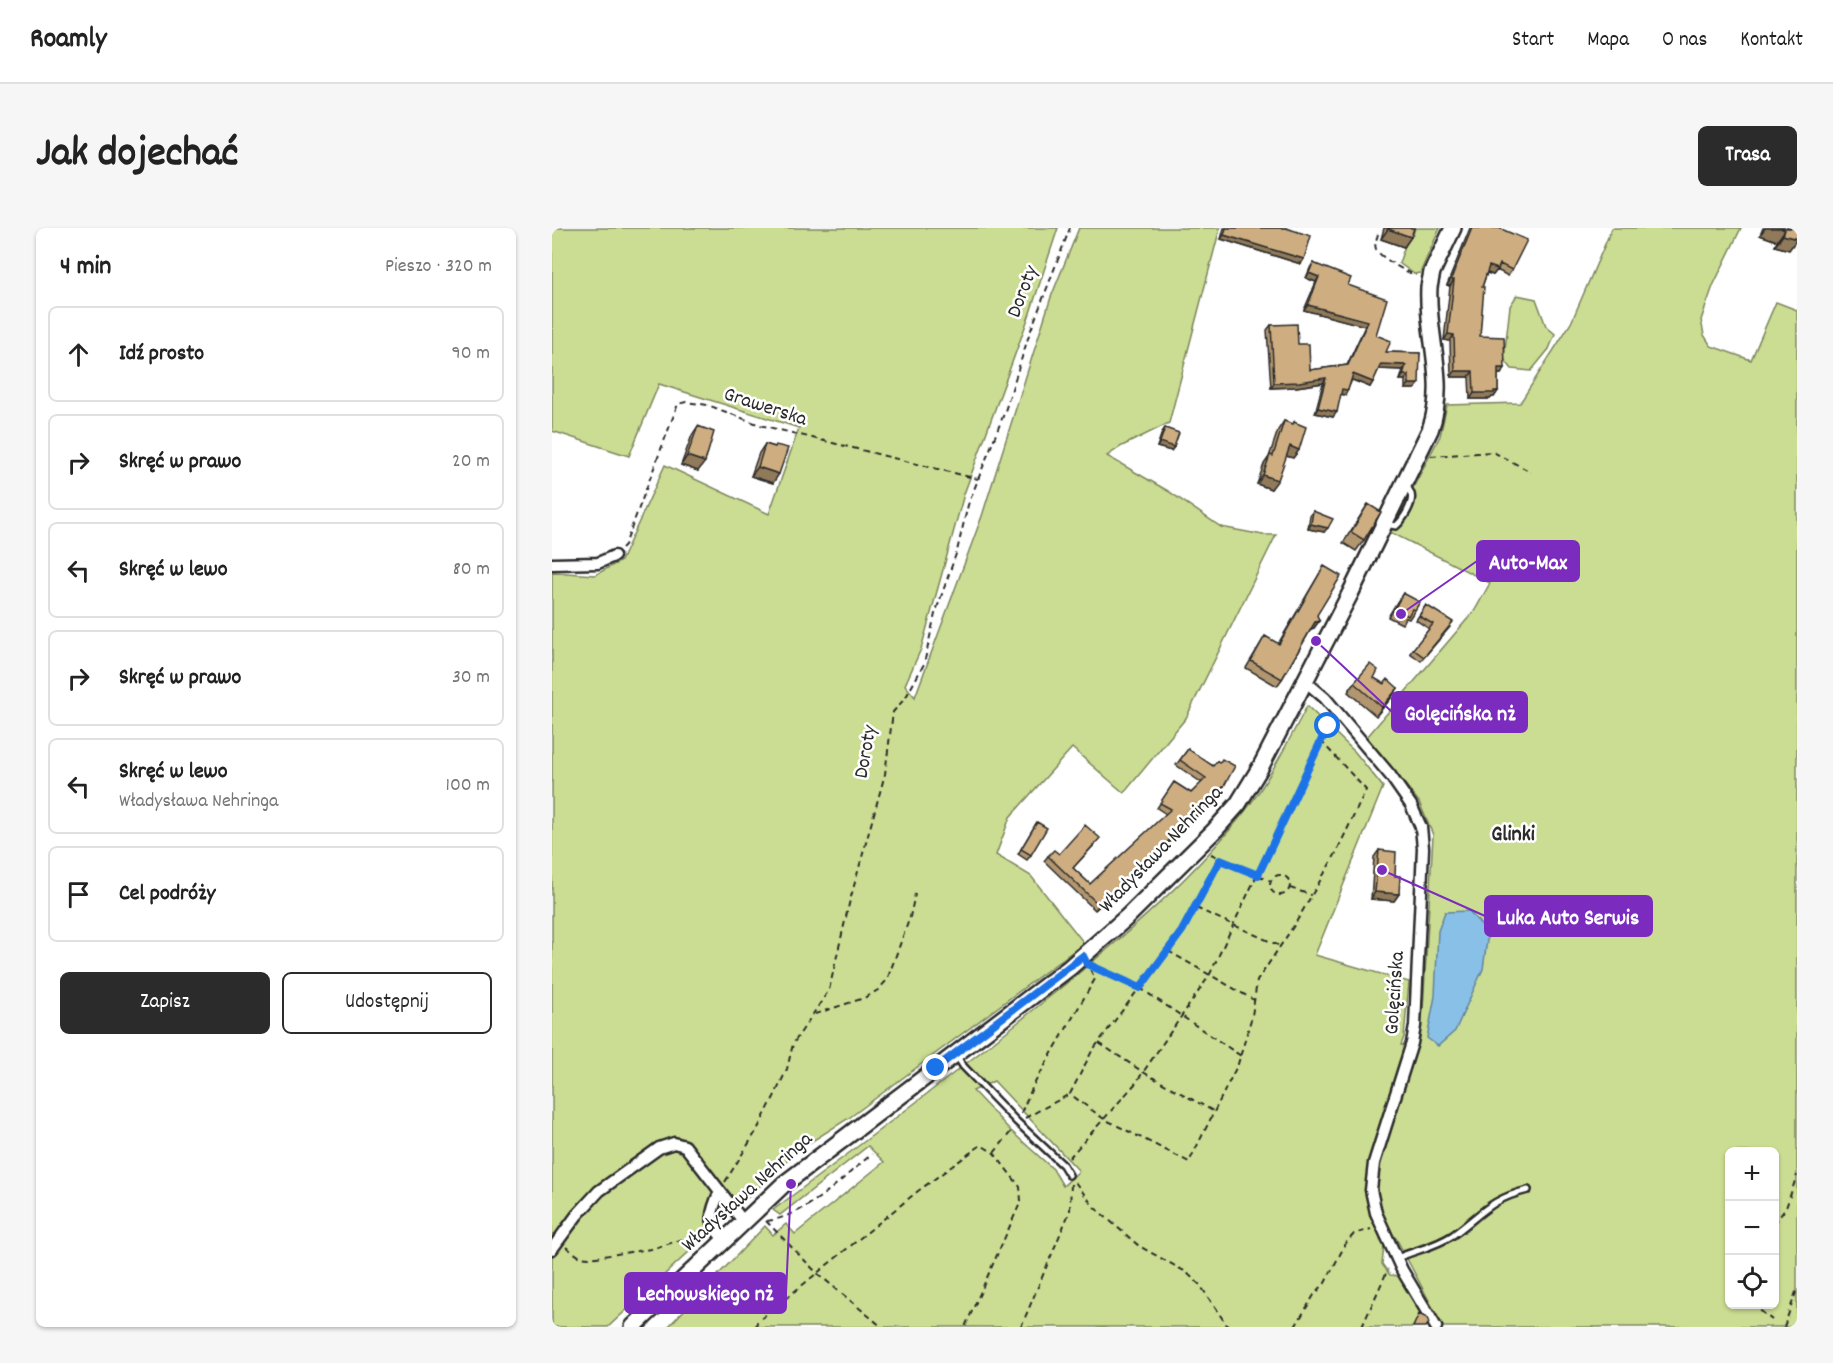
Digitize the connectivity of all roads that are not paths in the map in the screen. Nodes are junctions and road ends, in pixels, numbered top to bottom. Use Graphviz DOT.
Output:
graph roads {
  1 [pos="1453,228"];
  2 [pos="614,556"];
  3 [pos="552,564"];
  4 [pos="1305,681"];
  5 [pos="955,1054"];
  6 [pos="1069,1175"];
  7 [pos="1528,1190"];
  8 [pos="720,1191"];
  9 [pos="743,1221"];
  10 [pos="720,1236"];
  11 [pos="555,1246"];
  12 [pos="1396,1258"];
  13 [pos="633,1327"];
  14 [pos="1436,1327"];
  1 -- 4 [label="street, Władysława Nehringa"];
  2 -- 3 [label="street"];
  4 -- 5 [label="street, Władysława Nehringa"];
  4 -- 12 [label="street, Golęcińska"];
  5 -- 6 [label="lane"];
  5 -- 9 [label="street, Władysława Nehringa"];
  7 -- 12 [label="lane"];
  8 -- 9 [label="street"];
  8 -- 10 [label="street"];
  8 -- 11 [label="street"];
  9 -- 10 [label="street, Władysława Nehringa"];
  10 -- 13 [label="street, Władysława Nehringa"];
  12 -- 14 [label="street, Golęcińska"];
}
